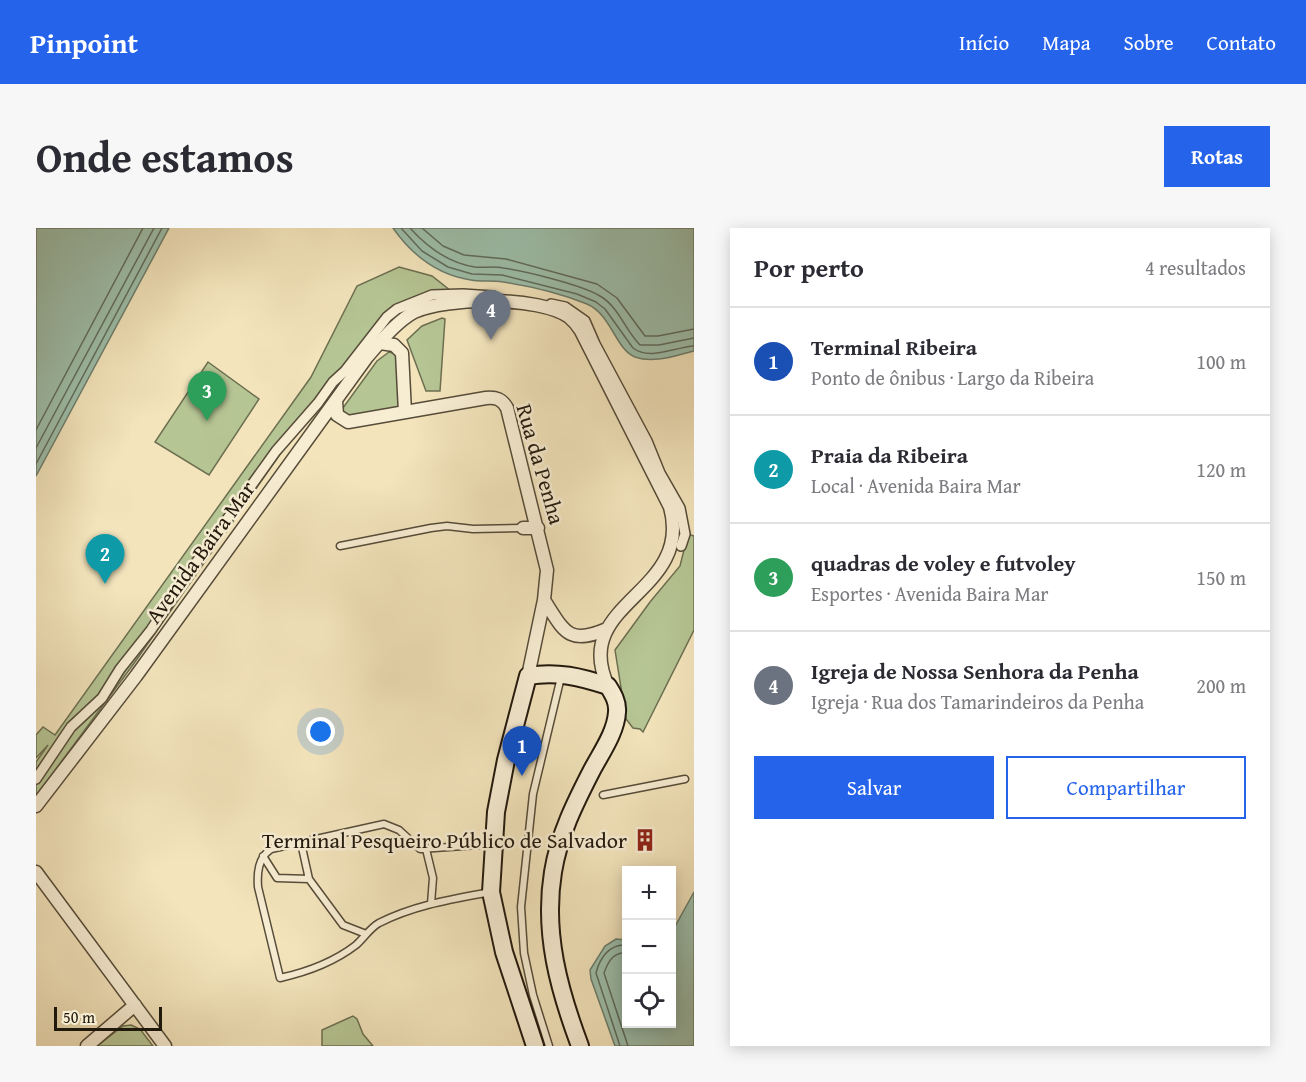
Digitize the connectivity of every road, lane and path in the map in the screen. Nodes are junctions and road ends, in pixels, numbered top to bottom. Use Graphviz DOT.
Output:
graph roads {
  1 [pos="380,343"];
  2 [pos="336,401"];
  3 [pos="405,412"];
  4 [pos="523,528"];
  5 [pos="538,528"];
  6 [pos="340,546"];
  7 [pos="681,546"];
  8 [pos="544,600"];
  9 [pos="607,629"];
  10 [pos="562,674"];
  11 [pos="528,676"];
  12 [pos="608,686"];
  13 [pos="36,779"];
  14 [pos="685,779"];
  15 [pos="603,795"];
  16 [pos="36,806"];
  17 [pos="301,843"];
  18 [pos="493,844"];
  19 [pos="426,849"];
  20 [pos="263,856"];
  21 [pos="36,872"];
  22 [pos="309,879"];
  23 [pos="491,892"];
  24 [pos="431,904"];
  25 [pos="366,934"];
  26 [pos="135,1005"];
  27 [pos="87,1046"];
  28 [pos="165,1046"];
  29 [pos="535,1046"];
  30 [pos="549,1046"];
  31 [pos="580,1046"];
  1 -- 2 [label="street, Avenida Baira Mar"];
  1 -- 3 [label="street"];
  1 -- 9 [label="street, Avenida Baira Mar"];
  2 -- 3 [label="street"];
  2 -- 16 [label="street, Avenida Baira Mar"];
  3 -- 5 [label="street, Rua da Penha"];
  4 -- 5 [label="street"];
  4 -- 6 [label="lane"];
  5 -- 8 [label="street, Rua da Penha"];
  7 -- 13 [label="street"];
  8 -- 9 [label="street"];
  8 -- 11 [label="street, Rua da Penha"];
  9 -- 12 [label="street"];
  10 -- 11 [label="main road"];
  10 -- 12 [label="main road"];
  10 -- 30 [label="lane"];
  11 -- 18 [label="main road"];
  12 -- 31 [label="main road"];
  14 -- 15 [label="lane"];
  17 -- 19 [label="lane"];
  17 -- 20 [label="lane"];
  17 -- 22 [label="lane"];
  18 -- 19 [label="lane"];
  18 -- 23 [label="main road"];
  19 -- 24 [label="lane"];
  20 -- 22 [label="lane"];
  20 -- 25 [label="lane"];
  21 -- 26 [label="street"];
  22 -- 25 [label="lane"];
  23 -- 24 [label="lane"];
  23 -- 29 [label="main road"];
  24 -- 25 [label="lane"];
  26 -- 27 [label="street"];
  26 -- 28 [label="street"];
}
